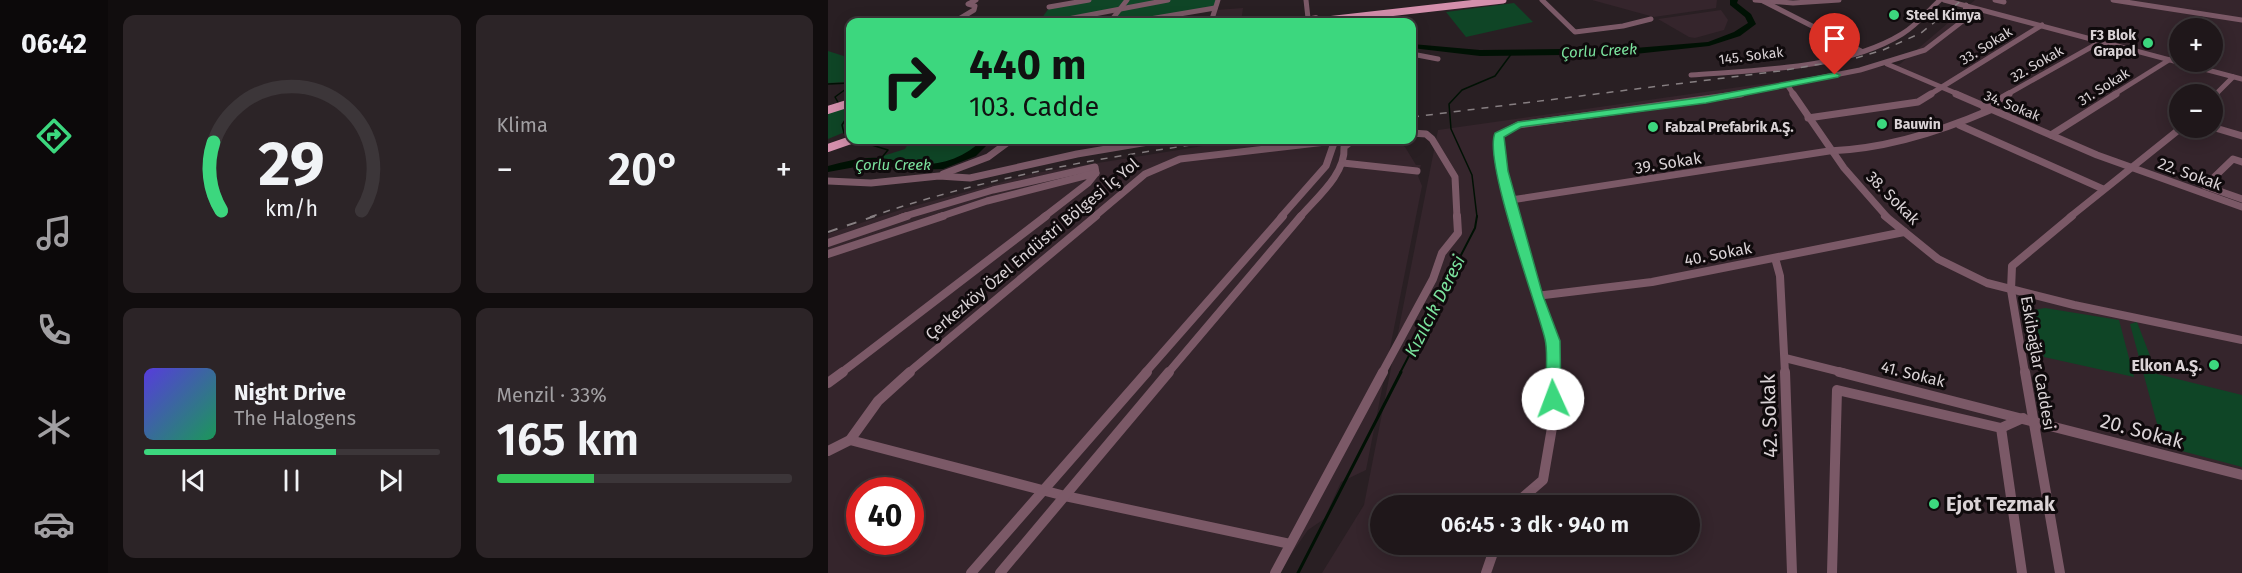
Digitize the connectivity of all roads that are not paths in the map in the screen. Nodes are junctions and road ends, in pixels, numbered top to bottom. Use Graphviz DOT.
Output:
graph roads {
  1 [pos="976,0"];
  2 [pos="1089,0"];
  3 [pos="1127,0"];
  4 [pos="1168,0"];
  5 [pos="1218,0"];
  6 [pos="1306,0"];
  7 [pos="1461,0"];
  8 [pos="1481,0"];
  9 [pos="1503,0"];
  10 [pos="1542,0"];
  11 [pos="1755,0"];
  12 [pos="1765,0"];
  13 [pos="1839,0"];
  14 [pos="1942,0"];
  15 [pos="1982,0"];
  16 [pos="1995,0"];
  17 [pos="2114,0"];
  18 [pos="1952,1"];
  19 [pos="1152,2"];
  20 [pos="2004,2"];
  21 [pos="1966,6"];
  22 [pos="1974,7"];
  23 [pos="1049,8"];
  24 [pos="1215,8"];
  25 [pos="1119,9"];
  26 [pos="960,18"];
  27 [pos="1073,18"];
  28 [pos="1113,18"];
  29 [pos="1142,18"];
  30 [pos="1161,18"];
  31 [pos="1211,18"];
  32 [pos="1309,18"];
  33 [pos="1324,18"];
  34 [pos="1324,18"];
  35 [pos="1328,18"];
  36 [pos="1651,19"];
  37 [pos="2242,20"];
  38 [pos="2042,25"];
  39 [pos="2102,41"];
  40 [pos="1862,51"];
  41 [pos="1416,55"];
  42 [pos="1438,59"];
  43 [pos="2169,60"];
  44 [pos="1887,64"];
  45 [pos="2218,72"];
  46 [pos="1691,75"];
  47 [pos="2239,77"];
  48 [pos="1788,86"];
  49 [pos="1942,88"];
  50 [pos="2223,89"];
  51 [pos="846,104"];
  52 [pos="1987,109"];
  53 [pos="830,110"];
  54 [pos="1808,118"];
  55 [pos="1959,125"];
  56 [pos="2223,130"];
  57 [pos="1416,133"];
  58 [pos="2051,135"];
  59 [pos="2242,136"];
  60 [pos="2169,137"];
  61 [pos="846,140"];
  62 [pos="1007,144"];
  63 [pos="1136,144"];
  64 [pos="1299,144"];
  65 [pos="1334,144"];
  66 [pos="1348,144"];
  67 [pos="828,146"];
  68 [pos="1829,151"];
  69 [pos="2242,162"];
  70 [pos="1343,163"];
  71 [pos="2129,166"];
  72 [pos="1417,171"];
  73 [pos="1096,173"];
  74 [pos="939,176"];
  75 [pos="828,181"];
  76 [pos="2103,189"];
  77 [pos="2242,199"];
  78 [pos="1511,200"];
  79 [pos="2242,207"];
  80 [pos="1904,232"];
  81 [pos="828,243"];
  82 [pos="828,254"];
  83 [pos="1775,258"];
  84 [pos="2011,290"];
  85 [pos="1536,296"];
  86 [pos="2242,340"];
  87 [pos="1785,358"];
  88 [pos="828,383"];
  89 [pos="2028,419"];
  90 [pos="2001,428"];
  91 [pos="850,440"];
  92 [pos="828,451"];
  93 [pos="2242,475"];
  94 [pos="1044,489"];
  95 [pos="1526,495"];
  96 [pos="1065,496"];
  97 [pos="1290,544"];
  98 [pos="1492,555"];
  99 [pos="971,573"];
  100 [pos="1000,573"];
  101 [pos="1275,573"];
  102 [pos="1486,573"];
  103 [pos="1792,573"];
  104 [pos="1832,573"];
  105 [pos="2022,573"];
  106 [pos="2060,573"];
  1 -- 26 [label="street"];
  2 -- 23 [label="street"];
  3 -- 25 [label="street"];
  4 -- 19 [label="street"];
  5 -- 24 [label="street"];
  6 -- 32 [label="street"];
  7 -- 33 [label="main road"];
  8 -- 34 [label="main road"];
  9 -- 35 [label="main road"];
  10 -- 36 [label="street"];
  11 -- 12 [label="street"];
  12 -- 13 [label="street"];
  12 -- 40 [label="street"];
  14 -- 18 [label="street"];
  14 -- 40 [label="street, 145. Sokak"];
  15 -- 22 [label="street"];
  16 -- 20 [label="street"];
  17 -- 37 [label="street"];
  18 -- 21 [label="street"];
  19 -- 25 [label="street"];
  19 -- 29 [label="street"];
  21 -- 22 [label="street"];
  21 -- 44 [label="street"];
  22 -- 38 [label="street"];
  24 -- 30 [label="street"];
  24 -- 31 [label="street"];
  25 -- 27 [label="street"];
  25 -- 28 [label="street"];
  38 -- 39 [label="street"];
  38 -- 49 [label="street, 33. Sokak"];
  39 -- 43 [label="street"];
  39 -- 52 [label="street, 32. Sokak"];
  40 -- 46 [label="street, 145. Sokak"];
  41 -- 42 [label="street"];
  43 -- 58 [label="street, 31. Sokak"];
  44 -- 48 [label="street"];
  44 -- 49 [label="street, 34. Sokak"];
  45 -- 47 [label="street"];
  47 -- 50 [label="street"];
  48 -- 54 [label="street, 38. Sokak"];
  48 -- 78 [label="street"];
  49 -- 52 [label="street, 34. Sokak"];
  49 -- 54 [label="street, 33. Sokak"];
  51 -- 53 [label="main road"];
  52 -- 55 [label="street, 32. Sokak"];
  52 -- 58 [label="street, 34. Sokak"];
  54 -- 68 [label="street, 38. Sokak"];
  55 -- 68 [label="street, 39. Sokak"];
  55 -- 76 [label="street"];
  56 -- 59 [label="street"];
  57 -- 97 [label="street"];
  58 -- 71 [label="street, 34. Sokak"];
  60 -- 71 [label="street, Eskibağlar Caddesi"];
  61 -- 67 [label="main road"];
  62 -- 74 [label="street, Çerkezköy Özel Endüstri Bölgesi İç Yol"];
  63 -- 74 [label="street, Çerkezköy Özel Endüstri Bölgesi İç Yol"];
  64 -- 91 [label="street, Çerkezköy Özel Endüstri Bölgesi İç Yol"];
  65 -- 94 [label="street"];
  66 -- 70 [label="street"];
  68 -- 78 [label="street, 39. Sokak"];
  68 -- 80 [label="street, 38. Sokak"];
  69 -- 77 [label="street"];
  70 -- 72 [label="street"];
  70 -- 96 [label="street"];
  71 -- 76 [label="street, Eskibağlar Caddesi"];
  71 -- 79 [label="street, 22. Sokak"];
  73 -- 81 [label="street, Çerkezköy Özel Endüstri Bölgesi İç Yol"];
  73 -- 82 [label="street, Çerkezköy Özel Endüstri Bölgesi İç Yol"];
  73 -- 88 [label="street, Çerkezköy Özel Endüstri Bölgesi İç Yol"];
  74 -- 75 [label="street, Çerkezköy Özel Endüstri Bölgesi İç Yol"];
  76 -- 84 [label="street, Eskibağlar Caddesi"];
  78 -- 85 [label="street"];
  80 -- 83 [label="street, 40. Sokak"];
  80 -- 84 [label="street, 38. Sokak"];
  83 -- 85 [label="street, 40. Sokak"];
  83 -- 87 [label="street, 42. Sokak"];
  84 -- 86 [label="street"];
  84 -- 89 [label="street, Eskibağlar Caddesi"];
  85 -- 95 [label="street"];
  87 -- 89 [label="street, 41. Sokak"];
  87 -- 103 [label="street, 42. Sokak"];
  89 -- 90 [label="street"];
  89 -- 93 [label="street, 20. Sokak"];
  89 -- 106 [label="street, Eskibağlar Caddesi"];
  90 -- 104 [label="street"];
  90 -- 105 [label="street"];
  91 -- 92 [label="street, Çerkezköy Özel Endüstri Bölgesi İç Yol"];
  91 -- 94 [label="street"];
  94 -- 96 [label="street"];
  94 -- 99 [label="street"];
  96 -- 97 [label="street"];
  96 -- 100 [label="street"];
  97 -- 101 [label="street"];
  98 -- 102 [label="street"];
}
